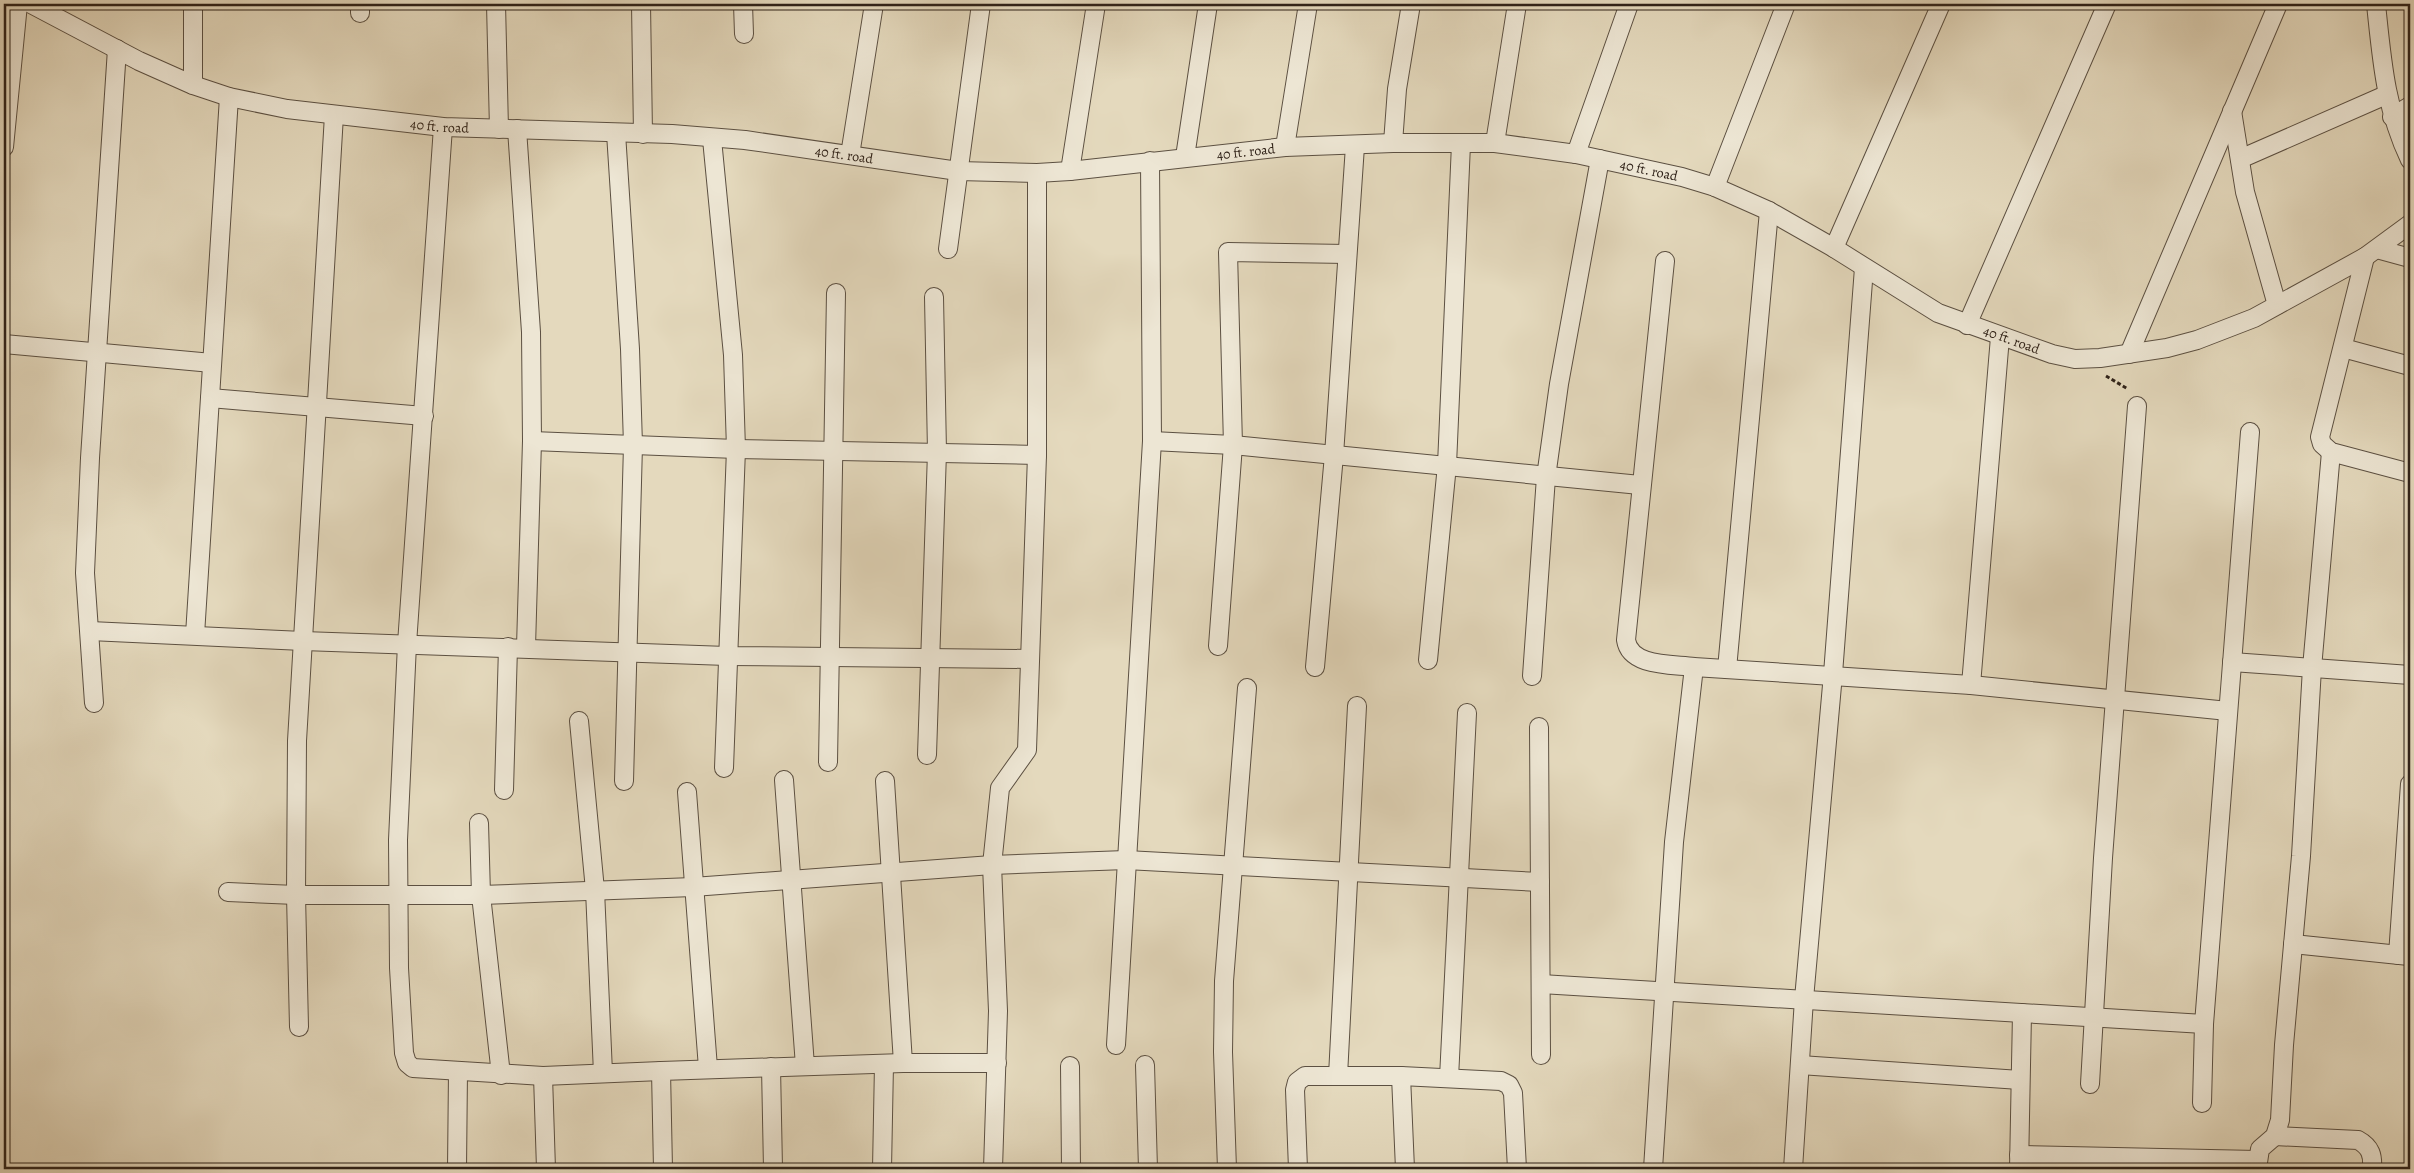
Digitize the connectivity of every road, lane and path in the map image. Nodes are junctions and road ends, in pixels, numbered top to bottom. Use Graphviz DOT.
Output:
graph roads {
  1 [pos="18,4"];
  2 [pos="30,4"];
  3 [pos="194,4"];
  4 [pos="496,4"];
  5 [pos="641,4"];
  6 [pos="743,4"];
  7 [pos="874,4"];
  8 [pos="982,4"];
  9 [pos="1096,4"];
  10 [pos="1208,4"];
  11 [pos="1308,4"];
  12 [pos="1411,4"];
  13 [pos="1517,4"];
  14 [pos="1629,4"];
  15 [pos="1786,4"];
  16 [pos="1941,4"];
  17 [pos="2107,4"];
  18 [pos="2278,4"];
  19 [pos="2376,4"];
  20 [pos="744,34"];
  21 [pos="117,49"];
  22 [pos="193,85"];
  23 [pos="2386,95"];
  24 [pos="229,98"];
  25 [pos="2410,106"];
  26 [pos="2232,111"];
  27 [pos="334,115"];
  28 [pos="2392,117"];
  29 [pos="443,127"];
  30 [pos="498,129"];
  31 [pos="517,130"];
  32 [pos="616,133"];
  33 [pos="643,134"];
  34 [pos="712,139"];
  35 [pos="1393,143"];
  36 [pos="1495,143"];
  37 [pos="1462,144"];
  38 [pos="1355,146"];
  39 [pos="4,147"];
  40 [pos="1285,148"];
  41 [pos="1576,154"];
  42 [pos="850,155"];
  43 [pos="1185,157"];
  44 [pos="1600,159"];
  45 [pos="2240,159"];
  46 [pos="2410,160"];
  47 [pos="1150,161"];
  48 [pos="1070,170"];
  49 [pos="958,171"];
  50 [pos="1037,174"];
  51 [pos="1716,187"];
  52 [pos="1769,211"];
  53 [pos="2410,224"];
  54 [pos="1834,248"];
  55 [pos="948,249"];
  56 [pos="2371,253"];
  57 [pos="1347,254"];
  58 [pos="2410,258"];
  59 [pos="1665,261"];
  60 [pos="1864,268"];
  61 [pos="836,294"];
  62 [pos="934,297"];
  63 [pos="2277,305"];
  64 [pos="1967,325"];
  65 [pos="2000,337"];
  66 [pos="4,344"];
  67 [pos="2343,348"];
  68 [pos="97,353"];
  69 [pos="2129,354"];
  70 [pos="2075,359"];
  71 [pos="212,362"];
  72 [pos="2410,366"];
  73 [pos="210,398"];
  74 [pos="2137,406"];
  75 [pos="315,408"];
  76 [pos="424,416"];
  77 [pos="2250,432"];
  78 [pos="532,440"];
  79 [pos="1152,442"];
  80 [pos="633,445"];
  81 [pos="1233,445"];
  82 [pos="736,449"];
  83 [pos="834,451"];
  84 [pos="937,452"];
  85 [pos="2331,452"];
  86 [pos="1334,455"];
  87 [pos="1037,456"];
  88 [pos="1447,465"];
  89 [pos="2410,473"];
  90 [pos="1546,477"];
  91 [pos="1640,486"];
  92 [pos="90,631"];
  93 [pos="195,635"];
  94 [pos="303,641"];
  95 [pos="407,644"];
  96 [pos="1218,646"];
  97 [pos="508,647"];
  98 [pos="526,647"];
  99 [pos="628,651"];
  100 [pos="727,656"];
  101 [pos="830,658"];
  102 [pos="929,658"];
  103 [pos="1030,659"];
  104 [pos="1428,660"];
  105 [pos="2232,662"];
  106 [pos="1315,667"];
  107 [pos="1694,667"];
  108 [pos="2312,668"];
  109 [pos="1727,669"];
  110 [pos="1833,674"];
  111 [pos="1532,676"];
  112 [pos="2410,676"];
  113 [pos="1971,684"];
  114 [pos="1247,688"];
  115 [pos="2114,699"];
  116 [pos="94,704"];
  117 [pos="1357,706"];
  118 [pos="2228,710"];
  119 [pos="1467,713"];
  120 [pos="579,721"];
  121 [pos="1539,727"];
  122 [pos="927,755"];
  123 [pos="828,762"];
  124 [pos="724,768"];
  125 [pos="784,780"];
  126 [pos="624,781"];
  127 [pos="885,781"];
  128 [pos="2410,784"];
  129 [pos="504,790"];
  130 [pos="687,792"];
  131 [pos="479,822"];
  132 [pos="1126,860"];
  133 [pos="992,865"];
  134 [pos="1235,866"];
  135 [pos="892,873"];
  136 [pos="1348,873"];
  137 [pos="1458,879"];
  138 [pos="792,881"];
  139 [pos="1540,882"];
  140 [pos="693,887"];
  141 [pos="595,890"];
  142 [pos="228,892"];
  143 [pos="296,895"];
  144 [pos="397,895"];
  145 [pos="481,895"];
  146 [pos="2293,944"];
  147 [pos="2404,956"];
  148 [pos="1541,984"];
  149 [pos="1664,990"];
  150 [pos="1804,999"];
  151 [pos="2022,1013"];
  152 [pos="2094,1018"];
  153 [pos="2204,1024"];
  154 [pos="299,1027"];
  155 [pos="1116,1045"];
  156 [pos="1541,1055"];
  157 [pos="903,1063"];
  158 [pos="997,1063"];
  159 [pos="884,1064"];
  160 [pos="1145,1065"];
  161 [pos="805,1066"];
  162 [pos="1070,1066"];
  163 [pos="1800,1066"];
  164 [pos="772,1067"];
  165 [pos="708,1068"];
  166 [pos="458,1071"];
  167 [pos="661,1071"];
  168 [pos="604,1073"];
  169 [pos="501,1075"];
  170 [pos="543,1076"];
  171 [pos="1338,1076"];
  172 [pos="1401,1076"];
  173 [pos="1450,1078"];
  174 [pos="2020,1080"];
  175 [pos="2090,1084"];
  176 [pos="2202,1103"];
  177 [pos="2275,1136"];
  178 [pos="2019,1162"];
  179 [pos="2257,1165"];
  180 [pos="457,1169"];
  181 [pos="546,1169"];
  182 [pos="663,1169"];
  183 [pos="773,1169"];
  184 [pos="882,1169"];
  185 [pos="993,1169"];
  186 [pos="1071,1169"];
  187 [pos="1148,1169"];
  188 [pos="1227,1169"];
  189 [pos="1298,1169"];
  190 [pos="1405,1169"];
  191 [pos="1517,1169"];
  192 [pos="1653,1169"];
  193 [pos="1793,1169"];
  194 [pos="2372,1169"];
  1 -- 39 [label="street"];
  2 -- 21 [label="street, 40 ft. road"];
  3 -- 22 [label="street"];
  4 -- 30 [label="street"];
  5 -- 33 [label="street"];
  6 -- 20 [label="street"];
  7 -- 42 [label="street"];
  8 -- 49 [label="street"];
  9 -- 48 [label="street"];
  10 -- 43 [label="street"];
  11 -- 40 [label="street"];
  12 -- 35 [label="street"];
  13 -- 36 [label="street"];
  14 -- 41 [label="street"];
  15 -- 51 [label="street"];
  16 -- 54 [label="street"];
  17 -- 64 [label="street"];
  18 -- 26 [label="street"];
  19 -- 23 [label="street"];
  21 -- 22 [label="street, 40 ft. road"];
  21 -- 68 [label="street"];
  22 -- 24 [label="street, 40 ft. road"];
  23 -- 28 [label="street"];
  23 -- 45 [label="street"];
  24 -- 27 [label="street, 40 ft. road"];
  24 -- 71 [label="street"];
  25 -- 28 [label="street"];
  26 -- 45 [label="street"];
  26 -- 69 [label="street"];
  27 -- 29 [label="street, 40 ft. road"];
  27 -- 75 [label="street"];
  28 -- 46 [label="street"];
  29 -- 30 [label="street, 40 ft. road"];
  29 -- 76 [label="street"];
  30 -- 31 [label="street, 40 ft. road"];
  31 -- 32 [label="street, 40 ft. road"];
  31 -- 78 [label="street"];
  32 -- 33 [label="street, 40 ft. road"];
  32 -- 80 [label="street"];
  33 -- 34 [label="street, 40 ft. road"];
  34 -- 42 [label="street, 40 ft. road"];
  34 -- 82 [label="street"];
  35 -- 37 [label="street, 40 ft. road"];
  35 -- 38 [label="street, 40 ft. road"];
  36 -- 37 [label="street, 40 ft. road"];
  36 -- 41 [label="street, 40 ft. road"];
  37 -- 88 [label="street"];
  38 -- 40 [label="street, 40 ft. road"];
  38 -- 57 [label="street"];
  40 -- 43 [label="street, 40 ft. road"];
  41 -- 44 [label="street, 40 ft. road"];
  42 -- 49 [label="street, 40 ft. road"];
  43 -- 47 [label="street, 40 ft. road"];
  44 -- 51 [label="street, 40 ft. road"];
  44 -- 90 [label="street"];
  45 -- 63 [label="street"];
  47 -- 48 [label="street, 40 ft. road"];
  47 -- 79 [label="street"];
  48 -- 50 [label="street, 40 ft. road"];
  49 -- 50 [label="street, 40 ft. road"];
  49 -- 55 [label="street"];
  50 -- 87 [label="street"];
  51 -- 52 [label="street, 40 ft. road"];
  52 -- 54 [label="street, 40 ft. road"];
  52 -- 109 [label="street"];
  53 -- 56 [label="street, 40 ft. road"];
  54 -- 60 [label="street, 40 ft. road"];
  56 -- 58 [label="street"];
  56 -- 63 [label="street, 40 ft. road"];
  56 -- 67 [label="street"];
  57 -- 81 [label="street"];
  57 -- 86 [label="street"];
  59 -- 91 [label="street"];
  60 -- 64 [label="street, 40 ft. road"];
  60 -- 110 [label="street"];
  61 -- 83 [label="street"];
  62 -- 84 [label="street"];
  63 -- 69 [label="street, 40 ft. road"];
  64 -- 65 [label="street, 40 ft. road"];
  65 -- 70 [label="street, 40 ft. road"];
  65 -- 113 [label="street"];
  66 -- 68 [label="street"];
  67 -- 72 [label="street"];
  67 -- 85 [label="street"];
  68 -- 71 [label="street"];
  68 -- 92 [label="street"];
  69 -- 70 [label="street, 40 ft. road"];
  70 -- 74 [label="path"];
  71 -- 73 [label="street"];
  73 -- 75 [label="street"];
  73 -- 93 [label="street"];
  74 -- 115 [label="street"];
  75 -- 76 [label="street"];
  75 -- 94 [label="street"];
  76 -- 95 [label="street"];
  77 -- 105 [label="street"];
  78 -- 80 [label="street"];
  78 -- 98 [label="street"];
  79 -- 81 [label="street"];
  79 -- 132 [label="street"];
  80 -- 82 [label="street"];
  80 -- 99 [label="street"];
  81 -- 86 [label="street"];
  81 -- 96 [label="street"];
  82 -- 83 [label="street"];
  82 -- 100 [label="street"];
  83 -- 84 [label="street"];
  83 -- 101 [label="street"];
  84 -- 87 [label="street"];
  84 -- 102 [label="street"];
  85 -- 89 [label="street"];
  85 -- 108 [label="street"];
  86 -- 88 [label="street"];
  86 -- 106 [label="street"];
  87 -- 103 [label="street"];
  88 -- 90 [label="street"];
  88 -- 104 [label="street"];
  90 -- 91 [label="street"];
  90 -- 111 [label="street"];
  91 -- 107 [label="street"];
  92 -- 93 [label="street"];
  92 -- 116 [label="street"];
  93 -- 94 [label="street"];
  94 -- 95 [label="street"];
  94 -- 143 [label="street"];
  95 -- 97 [label="street"];
  95 -- 144 [label="street"];
  97 -- 98 [label="street"];
  97 -- 129 [label="street"];
  98 -- 99 [label="street"];
  99 -- 100 [label="street"];
  99 -- 126 [label="street"];
  100 -- 101 [label="street"];
  100 -- 124 [label="street"];
  101 -- 102 [label="street"];
  101 -- 123 [label="street"];
  102 -- 103 [label="street"];
  102 -- 122 [label="street"];
  103 -- 133 [label="street"];
  105 -- 108 [label="street"];
  105 -- 118 [label="street"];
  107 -- 109 [label="street"];
  107 -- 149 [label="street"];
  108 -- 112 [label="street"];
  108 -- 146 [label="street"];
  109 -- 110 [label="street"];
  110 -- 113 [label="street"];
  110 -- 150 [label="street"];
  113 -- 115 [label="street"];
  114 -- 134 [label="street"];
  115 -- 118 [label="street"];
  115 -- 152 [label="street"];
  117 -- 136 [label="street"];
  118 -- 153 [label="street"];
  119 -- 137 [label="street"];
  120 -- 141 [label="street"];
  121 -- 139 [label="street"];
  125 -- 138 [label="street"];
  127 -- 135 [label="street"];
  128 -- 147 [label="street"];
  130 -- 140 [label="street"];
  131 -- 145 [label="street"];
  132 -- 133 [label="street"];
  132 -- 134 [label="street"];
  132 -- 155 [label="street"];
  133 -- 135 [label="street"];
  133 -- 158 [label="street"];
  134 -- 136 [label="street"];
  134 -- 188 [label="street"];
  135 -- 138 [label="street"];
  135 -- 157 [label="street"];
  136 -- 137 [label="street"];
  136 -- 171 [label="street"];
  137 -- 139 [label="street"];
  137 -- 173 [label="street"];
  138 -- 140 [label="street"];
  138 -- 161 [label="street"];
  139 -- 148 [label="street"];
  140 -- 141 [label="street"];
  140 -- 165 [label="street"];
  141 -- 145 [label="street"];
  141 -- 168 [label="street"];
  142 -- 143 [label="street"];
  143 -- 144 [label="street"];
  143 -- 154 [label="street"];
  144 -- 145 [label="street"];
  144 -- 166 [label="street"];
  145 -- 169 [label="street"];
  146 -- 147 [label="street"];
  146 -- 177 [label="street"];
  148 -- 149 [label="street"];
  148 -- 156 [label="street"];
  149 -- 150 [label="street"];
  149 -- 192 [label="street"];
  150 -- 151 [label="street"];
  150 -- 163 [label="street"];
  151 -- 152 [label="street"];
  151 -- 174 [label="street"];
  152 -- 153 [label="street"];
  152 -- 175 [label="street"];
  153 -- 176 [label="street"];
  157 -- 158 [label="street"];
  157 -- 159 [label="street"];
  158 -- 185 [label="street"];
  159 -- 161 [label="street"];
  159 -- 184 [label="street"];
  160 -- 187 [label="street"];
  161 -- 164 [label="street"];
  162 -- 186 [label="street"];
  163 -- 174 [label="street"];
  163 -- 193 [label="street"];
  164 -- 165 [label="street"];
  164 -- 183 [label="street"];
  165 -- 167 [label="street"];
  166 -- 169 [label="street"];
  166 -- 180 [label="street"];
  167 -- 168 [label="street"];
  167 -- 182 [label="street"];
  168 -- 170 [label="street"];
  169 -- 170 [label="street"];
  170 -- 181 [label="street"];
  171 -- 172 [label="street"];
  171 -- 189 [label="street"];
  172 -- 173 [label="street"];
  172 -- 190 [label="street"];
  173 -- 191 [label="street"];
  174 -- 178 [label="street"];
  177 -- 179 [label="street"];
  177 -- 194 [label="street"];
  178 -- 179 [label="street"];
}
